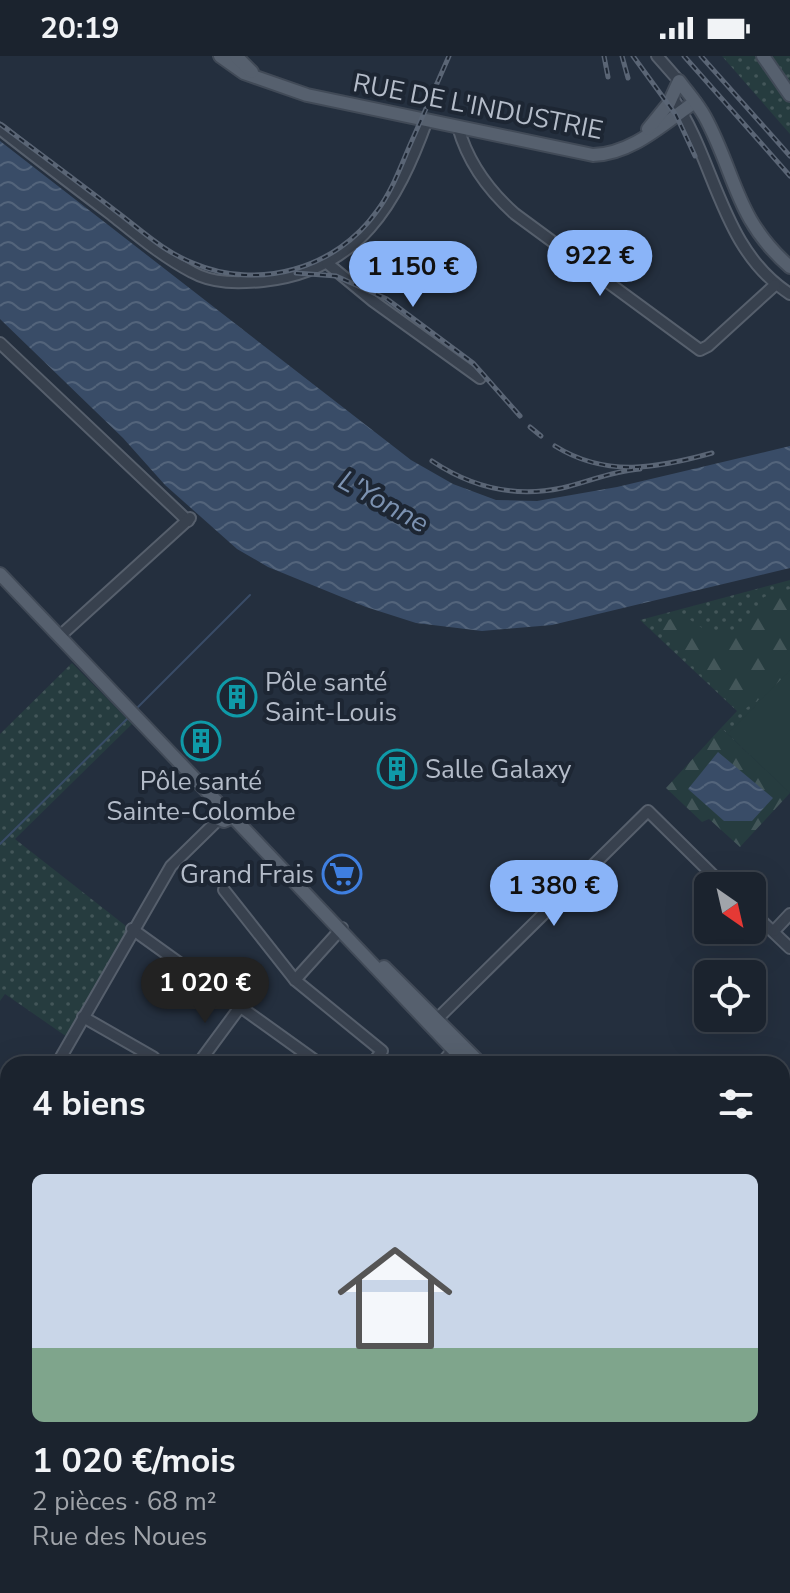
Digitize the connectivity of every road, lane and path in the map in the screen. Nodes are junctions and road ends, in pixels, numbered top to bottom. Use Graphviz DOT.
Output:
graph roads {
  1 [pos="657,56"];
  2 [pos="763,56"];
  3 [pos="231,58"];
  4 [pos="679,81"];
  5 [pos="790,95"];
  6 [pos="672,97"];
  7 [pos="695,102"];
  8 [pos="682,111"];
  9 [pos="427,120"];
  10 [pos="458,127"];
  11 [pos="0,129"];
  12 [pos="641,138"];
  13 [pos="327,263"];
  14 [pos="790,267"];
  15 [pos="775,285"];
  16 [pos="790,294"];
  17 [pos="0,343"];
  18 [pos="480,378"];
  19 [pos="0,574"];
  20 [pos="60,636"];
  21 [pos="218,803"];
  22 [pos="233,817"];
  23 [pos="219,819"];
  24 [pos="710,872"];
  25 [pos="224,890"];
  26 [pos="790,914"];
  27 [pos="766,924"];
  28 [pos="340,928"];
  29 [pos="132,929"];
  30 [pos="774,931"];
  31 [pos="790,948"];
  32 [pos="295,980"];
  33 [pos="240,1007"];
  34 [pos="83,1017"];
  35 [pos="434,1023"];
  36 [pos="460,1054"];
  37 [pos="61,1056"];
  38 [pos="151,1056"];
  39 [pos="204,1056"];
  40 [pos="309,1056"];
  41 [pos="378,1056"];
  1 -- 4 [label="street"];
  2 -- 5 [label="main road"];
  3 -- 9 [label="main road, RUE DE L'INDUSTRIE"];
  4 -- 6 [label="main road"];
  4 -- 7 [label="main road"];
  6 -- 8 [label="street"];
  6 -- 12 [label="main road"];
  7 -- 8 [label="main road, RUE DE L'INDUSTRIE"];
  7 -- 14 [label="main road"];
  8 -- 12 [label="main road, RUE DE L'INDUSTRIE"];
  8 -- 15 [label="street"];
  9 -- 10 [label="main road, RUE DE L'INDUSTRIE"];
  9 -- 13 [label="street"];
  10 -- 12 [label="main road, RUE DE L'INDUSTRIE"];
  10 -- 15 [label="street"];
  11 -- 13 [label="street"];
  13 -- 18 [label="street"];
  15 -- 16 [label="street"];
  17 -- 20 [label="street"];
  19 -- 20 [label="main road"];
  20 -- 21 [label="main road"];
  21 -- 22 [label="main road"];
  21 -- 23 [label="main road"];
  22 -- 23 [label="main road"];
  22 -- 28 [label="main road"];
  23 -- 29 [label="street"];
  24 -- 35 [label="street"];
  25 -- 32 [label="street"];
  26 -- 30 [label="street"];
  27 -- 30 [label="street"];
  28 -- 32 [label="street"];
  28 -- 35 [label="main road"];
  29 -- 33 [label="street"];
  29 -- 34 [label="street"];
  30 -- 31 [label="street"];
  32 -- 41 [label="street"];
  33 -- 39 [label="street"];
  33 -- 40 [label="street"];
  34 -- 37 [label="street"];
  34 -- 38 [label="street"];
  35 -- 36 [label="main road"];
}
